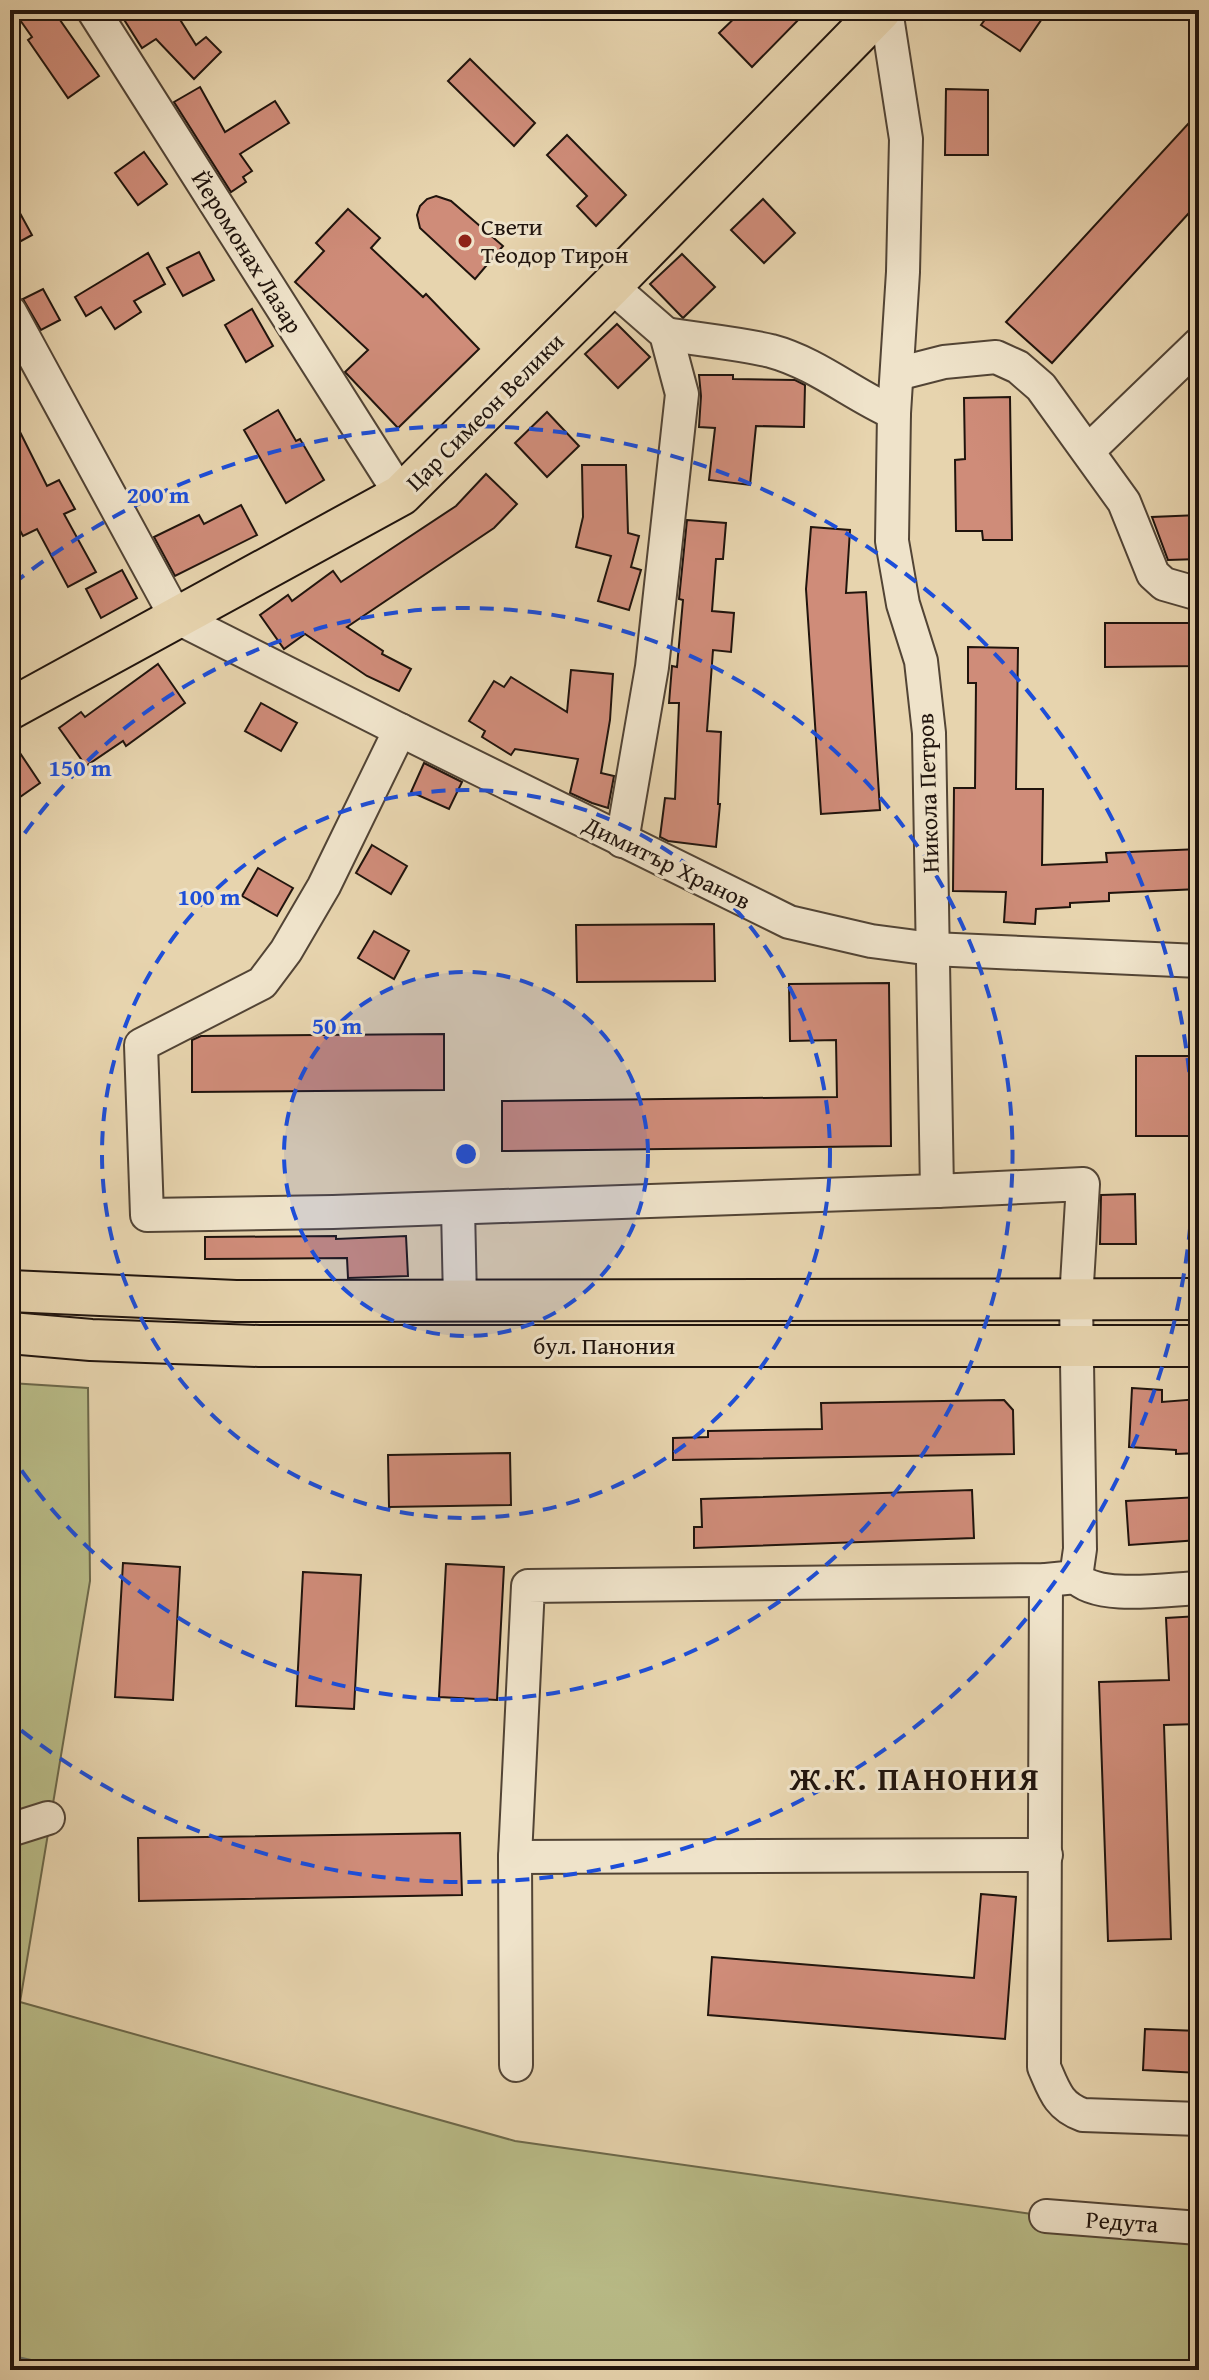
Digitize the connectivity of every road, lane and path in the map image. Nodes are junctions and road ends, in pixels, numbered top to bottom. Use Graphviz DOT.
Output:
graph roads {
  1 [pos="93,10"];
  2 [pos="883,10"];
  3 [pos="611,286"];
  4 [pos="10,312"];
  5 [pos="666,334"];
  6 [pos="1199,344"];
  7 [pos="897,374"];
  8 [pos="894,413"];
  9 [pos="1088,451"];
  10 [pos="401,495"];
  11 [pos="1199,594"];
  12 [pos="176,617"];
  13 [pos="10,709"];
  14 [pos="400,730"];
  15 [pos="622,841"];
  16 [pos="932,949"];
  17 [pos="1199,961"];
  18 [pos="937,1191"];
  19 [pos="458,1208"];
  20 [pos="10,1291"];
  21 [pos="1199,1299"];
  22 [pos="460,1300"];
  23 [pos="1076,1300"];
  24 [pos="10,1333"];
  25 [pos="1199,1346"];
  26 [pos="1077,1347"];
  27 [pos="1061,1578"];
  28 [pos="1199,1588"];
  29 [pos="48,1818"];
  30 [pos="10,1830"];
  31 [pos="1046,1855"];
  32 [pos="515,1857"];
  33 [pos="516,2065"];
  34 [pos="1199,2119"];
  35 [pos="1046,2216"];
  36 [pos="1199,2228"];
  1 -- 10 [label="street, Йеромонах Лазар"];
  2 -- 3 [label="main road, Цар Симеон Велики"];
  2 -- 7 [label="street, Никола Петров"];
  3 -- 5 [label="street"];
  3 -- 10 [label="main road, Цар Симеон Велики"];
  4 -- 12 [label="street"];
  5 -- 8 [label="street"];
  5 -- 15 [label="street"];
  6 -- 9 [label="street"];
  7 -- 8 [label="street, Никола Петров"];
  7 -- 9 [label="street"];
  8 -- 16 [label="street, Никола Петров"];
  9 -- 11 [label="street"];
  10 -- 12 [label="main road, Цар Симеон Велики"];
  12 -- 13 [label="main road, Цар Симеон Велики"];
  12 -- 14 [label="street, Димитър Хранов"];
  14 -- 15 [label="street, Димитър Хранов"];
  14 -- 19 [label="street"];
  15 -- 16 [label="street, Димитър Хранов"];
  16 -- 17 [label="street, Димитър Хранов"];
  16 -- 18 [label="street, Никола Петров"];
  18 -- 19 [label="street"];
  18 -- 23 [label="street"];
  19 -- 22 [label="street"];
  20 -- 22 [label="main road, бул. Панония"];
  21 -- 23 [label="main road, бул. Панония"];
  22 -- 23 [label="main road, бул. Панония"];
  23 -- 26 [label="street"];
  24 -- 26 [label="main road, бул. Панония"];
  25 -- 26 [label="main road, бул. Панония"];
  26 -- 27 [label="street"];
  27 -- 28 [label="street"];
  27 -- 31 [label="street"];
  27 -- 32 [label="street"];
  29 -- 30 [label="street"];
  31 -- 32 [label="street"];
  31 -- 34 [label="street"];
  32 -- 33 [label="street"];
  35 -- 36 [label="street, Редута"];
}
